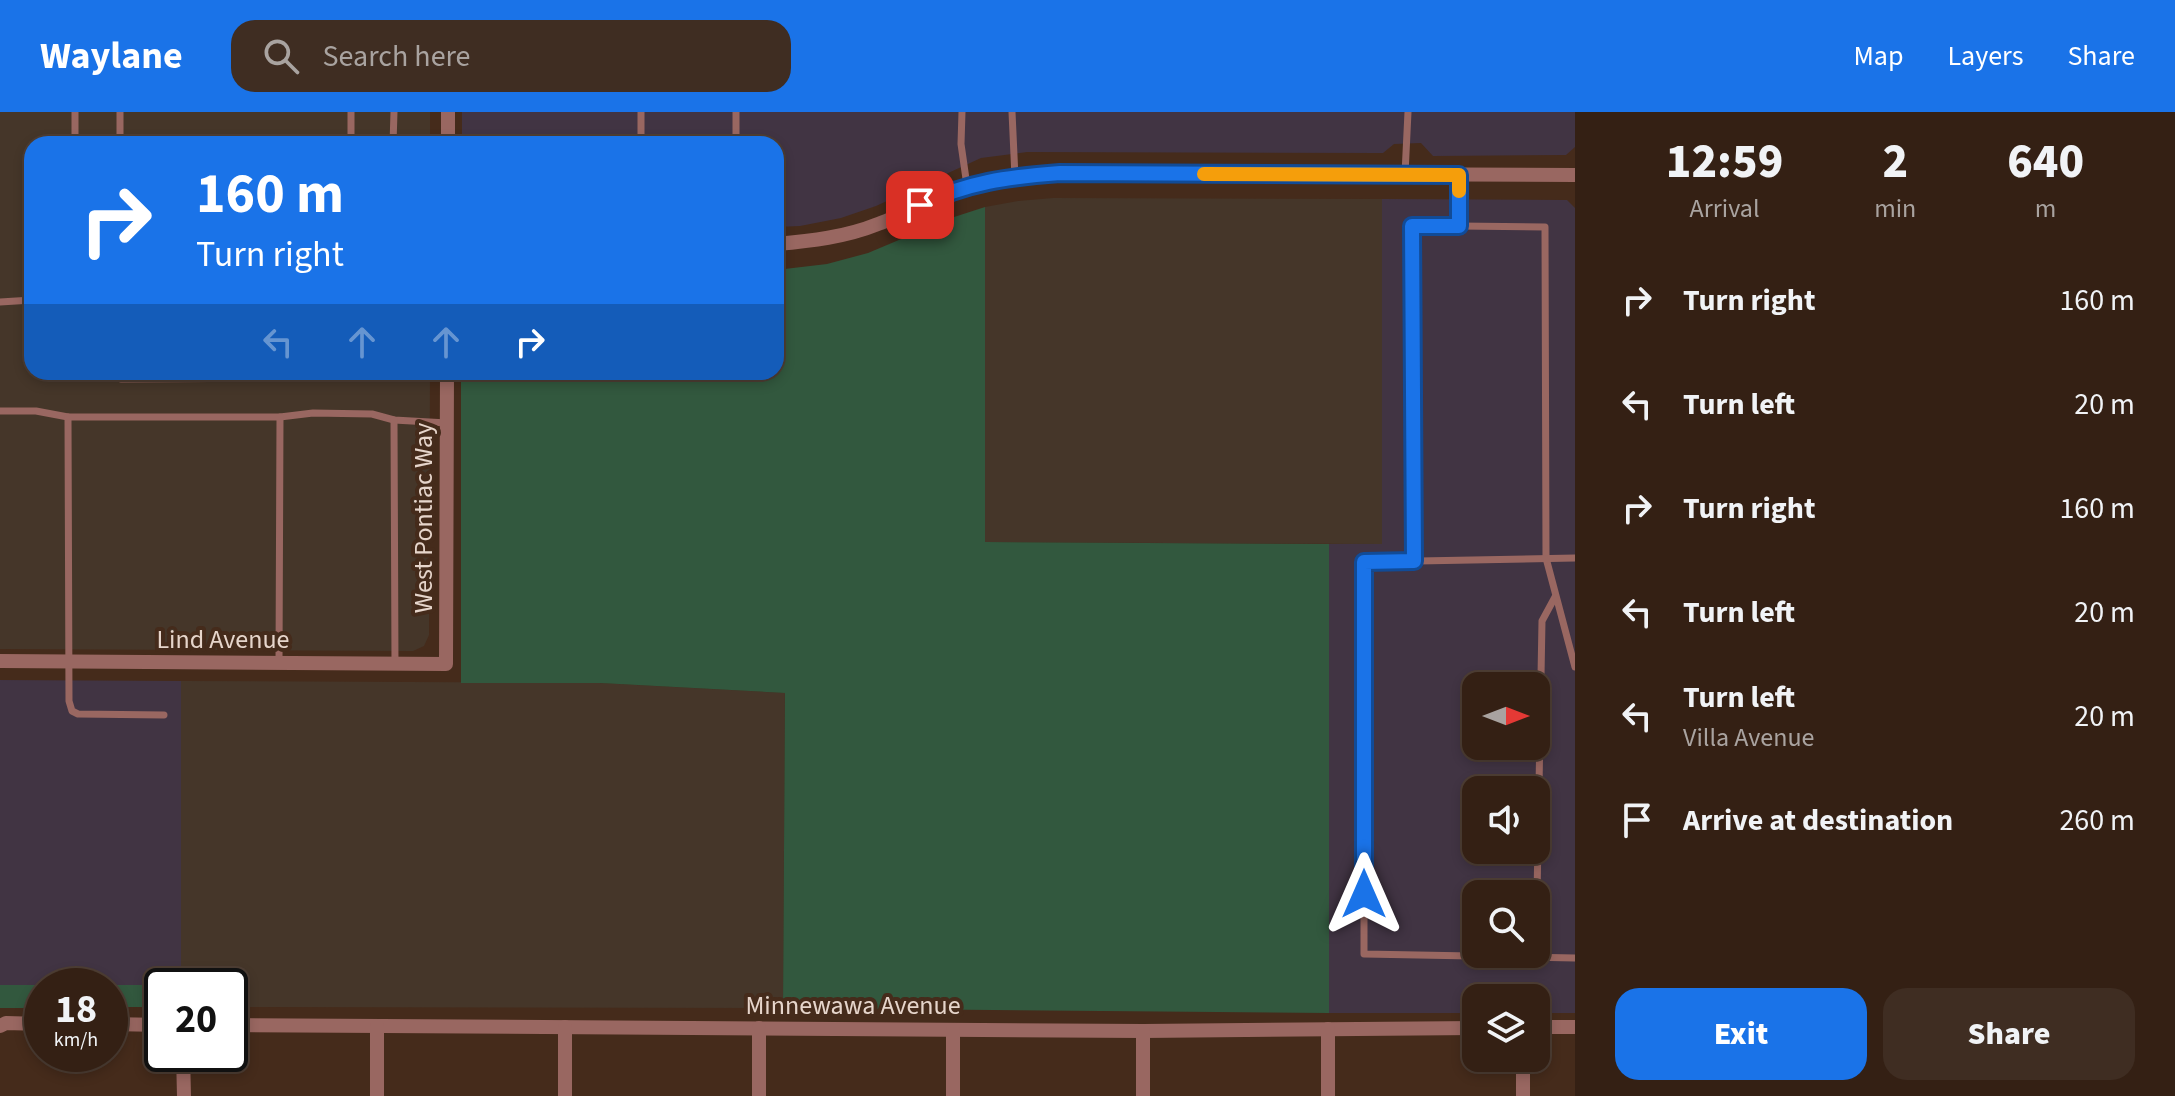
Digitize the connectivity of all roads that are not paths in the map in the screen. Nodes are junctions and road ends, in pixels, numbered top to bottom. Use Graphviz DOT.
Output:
graph roads {
  1 [pos="75,112"];
  2 [pos="120,112"];
  3 [pos="351,112"];
  4 [pos="394,112"];
  5 [pos="448,112"];
  6 [pos="641,112"];
  7 [pos="736,112"];
  8 [pos="962,112"];
  9 [pos="1012,112"];
  10 [pos="1408,112"];
  11 [pos="75,136"];
  12 [pos="120,136"];
  13 [pos="351,136"];
  14 [pos="393,136"];
  15 [pos="448,136"];
  16 [pos="641,136"];
  17 [pos="736,136"];
  18 [pos="1459,175"];
  19 [pos="1575,175"];
  20 [pos="1405,176"];
  21 [pos="1015,177"];
  22 [pos="967,186"];
  23 [pos="1459,226"];
  24 [pos="784,243"];
  25 [pos="24,300"];
  26 [pos="0,302"];
  27 [pos="447,380"];
  28 [pos="0,411"];
  29 [pos="68,417"];
  30 [pos="280,417"];
  31 [pos="394,420"];
  32 [pos="447,423"];
  33 [pos="1546,558"];
  34 [pos="1575,558"];
  35 [pos="1414,561"];
  36 [pos="1556,596"];
  37 [pos="0,661"];
  38 [pos="68,662"];
  39 [pos="279,663"];
  40 [pos="395,664"];
  41 [pos="446,664"];
  42 [pos="1575,667"];
  43 [pos="164,715"];
  44 [pos="1537,880"];
  45 [pos="1462,954"];
  46 [pos="1550,955"];
  47 [pos="1575,958"];
  48 [pos="24,1024"];
  49 [pos="248,1025"];
  50 [pos="0,1026"];
  51 [pos="377,1026"];
  52 [pos="565,1027"];
  53 [pos="1550,1027"];
  54 [pos="1575,1027"];
  55 [pos="759,1028"];
  56 [pos="1462,1028"];
  57 [pos="1328,1029"];
  58 [pos="953,1030"];
  59 [pos="1143,1031"];
  60 [pos="183,1072"];
  61 [pos="1523,1072"];
  62 [pos="184,1096"];
  63 [pos="377,1096"];
  64 [pos="565,1096"];
  65 [pos="759,1096"];
  66 [pos="953,1096"];
  67 [pos="1143,1096"];
  68 [pos="1328,1096"];
  69 [pos="1523,1096"];
  1 -- 11 [label="lane"];
  2 -- 12 [label="lane"];
  3 -- 13 [label="lane"];
  4 -- 14 [label="lane"];
  5 -- 15 [label="street"];
  6 -- 16 [label="lane"];
  7 -- 17 [label="lane"];
  8 -- 22 [label="lane"];
  9 -- 21 [label="lane"];
  10 -- 20 [label="lane"];
  18 -- 19 [label="street"];
  18 -- 20 [label="street"];
  18 -- 23 [label="lane"];
  20 -- 21 [label="street"];
  21 -- 22 [label="street"];
  22 -- 24 [label="street"];
  23 -- 33 [label="lane"];
  23 -- 35 [label="lane"];
  25 -- 26 [label="lane"];
  27 -- 32 [label="street, West Pontiac Way"];
  28 -- 29 [label="lane"];
  29 -- 30 [label="lane"];
  29 -- 38 [label="lane"];
  30 -- 31 [label="lane"];
  30 -- 39 [label="lane"];
  31 -- 32 [label="lane"];
  31 -- 40 [label="lane"];
  32 -- 41 [label="street, West Pontiac Way"];
  33 -- 34 [label="lane"];
  33 -- 35 [label="lane"];
  33 -- 36 [label="lane"];
  35 -- 45 [label="lane"];
  36 -- 42 [label="lane"];
  36 -- 44 [label="lane"];
  37 -- 38 [label="street, Lind Avenue"];
  38 -- 39 [label="street, Lind Avenue"];
  38 -- 43 [label="lane"];
  39 -- 40 [label="street, Lind Avenue"];
  40 -- 41 [label="street, Lind Avenue"];
  46 -- 47 [label="lane"];
  48 -- 50 [label="street"];
  49 -- 51 [label="street, Minnewawa Avenue"];
  51 -- 52 [label="street, Minnewawa Avenue"];
  51 -- 63 [label="street"];
  52 -- 55 [label="street, Minnewawa Avenue"];
  52 -- 64 [label="street"];
  53 -- 54 [label="street"];
  55 -- 58 [label="street, Minnewawa Avenue"];
  55 -- 65 [label="street"];
  56 -- 57 [label="street, Minnewawa Avenue"];
  57 -- 59 [label="street, Minnewawa Avenue"];
  57 -- 68 [label="street"];
  58 -- 59 [label="street, Minnewawa Avenue"];
  58 -- 66 [label="street"];
  59 -- 67 [label="street"];
  60 -- 62 [label="street"];
  61 -- 69 [label="street"];
}
